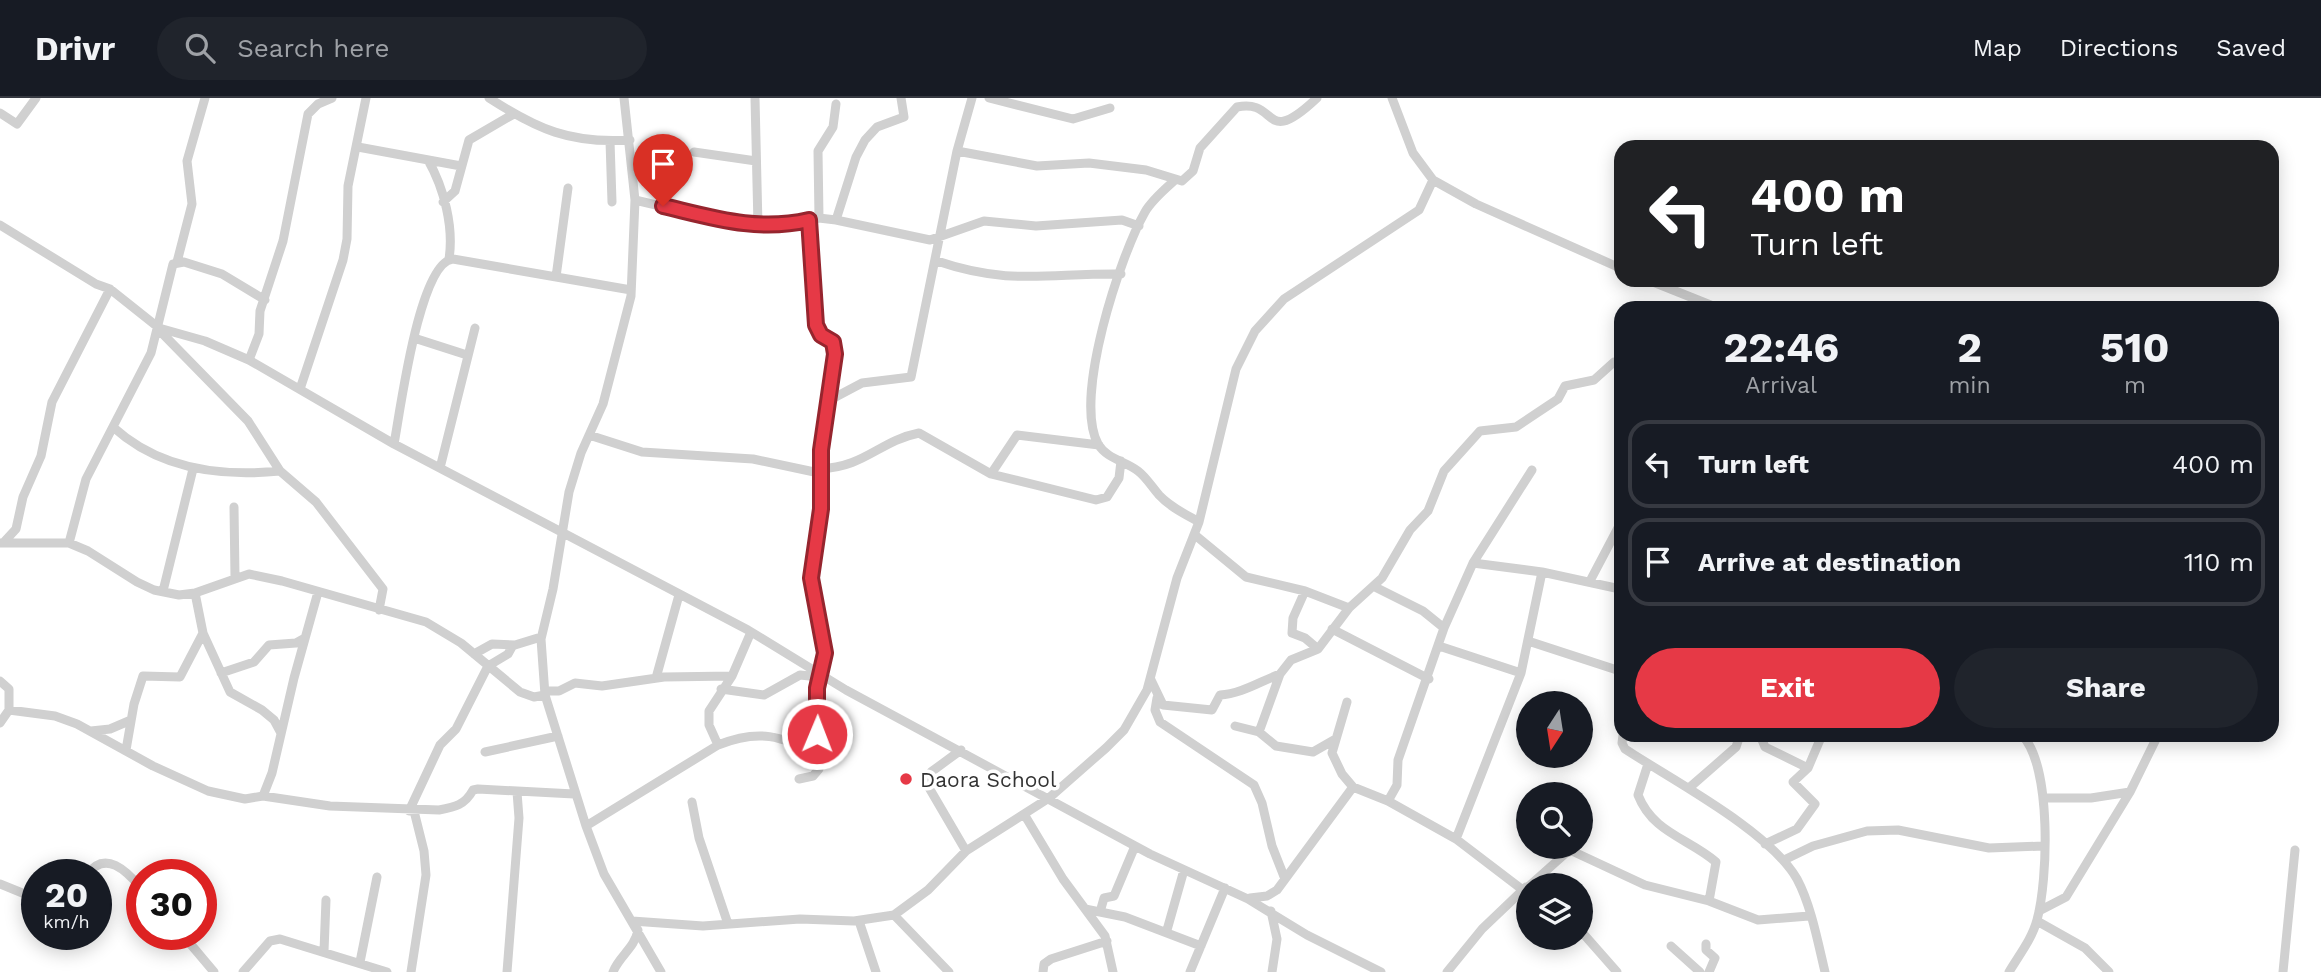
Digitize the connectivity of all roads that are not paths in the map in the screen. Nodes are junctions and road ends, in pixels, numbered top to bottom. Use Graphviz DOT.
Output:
graph roads {
  1 [pos="36,98"];
  2 [pos="205,98"];
  3 [pos="332,98"];
  4 [pos="366,98"];
  5 [pos="489,98"];
  6 [pos="624,98"];
  7 [pos="755,98"];
  8 [pos="901,98"];
  9 [pos="972,98"];
  10 [pos="989,98"];
  11 [pos="1317,98"];
  12 [pos="1392,98"];
  13 [pos="1243,101"];
  14 [pos="836,104"];
  15 [pos="1110,108"];
  16 [pos="0,113"];
  17 [pos="512,115"];
  18 [pos="630,140"];
  19 [pos="610,141"];
  20 [pos="358,148"];
  21 [pos="957,151"];
  22 [pos="694,152"];
  23 [pos="428,160"];
  24 [pos="756,161"];
  25 [pos="461,166"];
  26 [pos="1174,180"];
  27 [pos="1433,180"];
  28 [pos="568,188"];
  29 [pos="635,200"];
  30 [pos="443,202"];
  31 [pos="612,202"];
  32 [pos="814,219"];
  33 [pos="836,220"];
  34 [pos="758,226"];
  35 [pos="1139,226"];
  36 [pos="2,227"];
  37 [pos="942,236"];
  38 [pos="0,238"];
  39 [pos="449,259"];
  40 [pos="177,261"];
  41 [pos="937,261"];
  42 [pos="1614,265"];
  43 [pos="1121,274"];
  44 [pos="556,277"];
  45 [pos="1666,287"];
  46 [pos="110,289"];
  47 [pos="631,290"];
  48 [pos="265,300"];
  49 [pos="1700,301"];
  50 [pos="475,328"];
  51 [pos="159,329"];
  52 [pos="414,338"];
  53 [pos="467,355"];
  54 [pos="249,360"];
  55 [pos="1614,362"];
  56 [pos="300,389"];
  57 [pos="828,401"];
  58 [pos="113,427"];
  59 [pos="589,435"];
  60 [pos="394,444"];
  61 [pos="1099,445"];
  62 [pos="1121,461"];
  63 [pos="440,467"];
  64 [pos="193,469"];
  65 [pos="1532,470"];
  66 [pos="280,471"];
  67 [pos="819,471"];
  68 [pos="991,474"];
  69 [pos="234,507"];
  70 [pos="1199,522"];
  71 [pos="564,533"];
  72 [pos="1195,535"];
  73 [pos="1614,535"];
  74 [pos="2,543"];
  75 [pos="69,543"];
  76 [pos="1472,563"];
  77 [pos="1542,572"];
  78 [pos="235,577"];
  79 [pos="1590,581"];
  80 [pos="1375,587"];
  81 [pos="1614,587"];
  82 [pos="1305,591"];
  83 [pos="163,592"];
  84 [pos="318,592"];
  85 [pos="195,593"];
  86 [pos="679,595"];
  87 [pos="1349,608"];
  88 [pos="379,610"];
  89 [pos="1444,628"];
  90 [pos="1332,629"];
  91 [pos="751,632"];
  92 [pos="203,634"];
  93 [pos="541,637"];
  94 [pos="305,638"];
  95 [pos="1528,641"];
  96 [pos="513,645"];
  97 [pos="1439,646"];
  98 [pos="1318,649"];
  99 [pos="474,654"];
  100 [pos="488,666"];
  101 [pos="1614,669"];
  102 [pos="221,673"];
  103 [pos="1521,673"];
  104 [pos="820,674"];
  105 [pos="1280,674"];
  106 [pos="732,676"];
  107 [pos="656,678"];
  108 [pos="1151,678"];
  109 [pos="1429,679"];
  110 [pos="0,681"];
  111 [pos="721,689"];
  112 [pos="545,693"];
  113 [pos="1157,698"];
  114 [pos="1347,702"];
  115 [pos="9,710"];
  116 [pos="131,720"];
  117 [pos="0,723"];
  118 [pos="1235,726"];
  119 [pos="89,731"];
  120 [pos="1259,732"];
  121 [pos="281,734"];
  122 [pos="558,736"];
  123 [pos="1334,740"];
  124 [pos="1622,742"];
  125 [pos="1738,742"];
  126 [pos="1763,742"];
  127 [pos="1819,742"];
  128 [pos="2027,742"];
  129 [pos="2155,742"];
  130 [pos="718,745"];
  131 [pos="126,750"];
  132 [pos="961,750"];
  133 [pos="485,752"];
  134 [pos="818,757"];
  135 [pos="1648,764"];
  136 [pos="1808,768"];
  137 [pos="799,779"];
  138 [pos="1353,787"];
  139 [pos="1689,788"];
  140 [pos="517,792"];
  141 [pos="2130,792"];
  142 [pos="574,794"];
  143 [pos="263,796"];
  144 [pos="1049,798"];
  145 [pos="2045,799"];
  146 [pos="1388,801"];
  147 [pos="692,802"];
  148 [pos="411,811"];
  149 [pos="1024,814"];
  150 [pos="586,826"];
  151 [pos="1456,839"];
  152 [pos="1765,844"];
  153 [pos="1135,846"];
  154 [pos="2043,846"];
  155 [pos="2295,850"];
  156 [pos="966,852"];
  157 [pos="1784,860"];
  158 [pos="112,863"];
  159 [pos="1184,870"];
  160 [pos="1544,873"];
  161 [pos="126,874"];
  162 [pos="377,877"];
  163 [pos="1285,879"];
  164 [pos="1516,881"];
  165 [pos="0,884"];
  166 [pos="1225,888"];
  167 [pos="21,893"];
  168 [pos="1248,899"];
  169 [pos="1516,899"];
  170 [pos="326,900"];
  171 [pos="1709,901"];
  172 [pos="1085,909"];
  173 [pos="1271,911"];
  174 [pos="2039,911"];
  175 [pos="1100,912"];
  176 [pos="894,915"];
  177 [pos="1809,916"];
  178 [pos="632,921"];
  179 [pos="859,921"];
  180 [pos="2037,921"];
  181 [pos="728,924"];
  182 [pos="638,930"];
  183 [pos="1167,930"];
  184 [pos="1107,942"];
  185 [pos="1706,944"];
  186 [pos="1593,945"];
  187 [pos="1201,946"];
  188 [pos="1671,946"];
  189 [pos="195,950"];
  190 [pos="324,951"];
  191 [pos="365,967"];
  192 [pos="214,972"];
  193 [pos="243,972"];
  194 [pos="387,972"];
  195 [pos="411,972"];
  196 [pos="507,972"];
  197 [pos="613,972"];
  198 [pos="661,972"];
  199 [pos="876,972"];
  200 [pos="949,972"];
  201 [pos="1043,972"];
  202 [pos="1114,972"];
  203 [pos="1190,972"];
  204 [pos="1272,972"];
  205 [pos="1381,972"];
  206 [pos="1447,972"];
  207 [pos="1617,972"];
  208 [pos="1700,972"];
  209 [pos="1709,972"];
  210 [pos="1825,972"];
  211 [pos="2009,972"];
  212 [pos="2109,972"];
  213 [pos="2283,972"];
  1 -- 16 [label="street"];
  2 -- 40 [label="street"];
  3 -- 48 [label="street"];
  4 -- 20 [label="street"];
  5 -- 17 [label="street"];
  6 -- 18 [label="street"];
  7 -- 24 [label="street"];
  8 -- 33 [label="street"];
  9 -- 21 [label="street"];
  10 -- 15 [label="street"];
  11 -- 13 [label="street"];
  12 -- 27 [label="street"];
  13 -- 26 [label="street"];
  14 -- 32 [label="street"];
  17 -- 19 [label="street"];
  17 -- 25 [label="street"];
  18 -- 19 [label="street"];
  18 -- 29 [label="street"];
  19 -- 31 [label="street"];
  20 -- 23 [label="street"];
  20 -- 56 [label="street"];
  21 -- 26 [label="street"];
  21 -- 37 [label="street"];
  22 -- 24 [label="street"];
  23 -- 25 [label="street"];
  23 -- 30 [label="street"];
  24 -- 34 [label="street"];
  25 -- 30 [label="street"];
  26 -- 35 [label="street"];
  27 -- 42 [label="street"];
  27 -- 70 [label="street"];
  28 -- 44 [label="street"];
  29 -- 34 [label="street"];
  29 -- 47 [label="street"];
  30 -- 39 [label="street"];
  32 -- 33 [label="street"];
  32 -- 34 [label="street"];
  32 -- 57 [label="street"];
  33 -- 37 [label="street"];
  35 -- 37 [label="street"];
  35 -- 43 [label="street"];
  36 -- 38 [label="street"];
  36 -- 46 [label="street"];
  37 -- 41 [label="street"];
  39 -- 44 [label="street"];
  39 -- 52 [label="street"];
  40 -- 48 [label="street"];
  40 -- 51 [label="street"];
  41 -- 43 [label="street"];
  41 -- 57 [label="street"];
  43 -- 61 [label="street"];
  44 -- 47 [label="street"];
  45 -- 49 [label="street"];
  46 -- 51 [label="street"];
  46 -- 74 [label="street"];
  47 -- 59 [label="street"];
  48 -- 54 [label="street"];
  50 -- 53 [label="street"];
  51 -- 54 [label="street"];
  51 -- 58 [label="street"];
  51 -- 66 [label="street"];
  52 -- 53 [label="street"];
  52 -- 60 [label="street"];
  53 -- 63 [label="street"];
  54 -- 56 [label="street"];
  55 -- 80 [label="street"];
  56 -- 60 [label="street"];
  57 -- 67 [label="street"];
  58 -- 64 [label="street"];
  58 -- 75 [label="street"];
  59 -- 67 [label="street"];
  59 -- 71 [label="street"];
  60 -- 63 [label="street"];
  61 -- 62 [label="street"];
  61 -- 68 [label="street"];
  62 -- 68 [label="street"];
  62 -- 70 [label="street"];
  63 -- 71 [label="street"];
  64 -- 66 [label="street"];
  64 -- 83 [label="street"];
  65 -- 76 [label="street"];
  66 -- 88 [label="street"];
  67 -- 68 [label="street"];
  67 -- 104 [label="street"];
  69 -- 78 [label="street"];
  70 -- 72 [label="street"];
  71 -- 86 [label="street"];
  71 -- 93 [label="street"];
  72 -- 82 [label="street"];
  72 -- 108 [label="street"];
  73 -- 79 [label="street"];
  74 -- 75 [label="street"];
  75 -- 83 [label="street"];
  76 -- 77 [label="street"];
  76 -- 89 [label="street"];
  77 -- 79 [label="street"];
  77 -- 95 [label="street"];
  78 -- 84 [label="street"];
  78 -- 85 [label="street"];
  79 -- 81 [label="street"];
  80 -- 87 [label="street"];
  80 -- 89 [label="street"];
  82 -- 87 [label="street"];
  82 -- 98 [label="street"];
  83 -- 85 [label="street"];
  84 -- 88 [label="street"];
  84 -- 94 [label="street"];
  85 -- 92 [label="street"];
  86 -- 91 [label="street"];
  86 -- 107 [label="street"];
  87 -- 90 [label="street"];
  88 -- 99 [label="street"];
  89 -- 97 [label="street"];
  90 -- 98 [label="street"];
  90 -- 109 [label="street"];
  91 -- 104 [label="street"];
  91 -- 106 [label="street"];
  92 -- 102 [label="street"];
  92 -- 116 [label="street"];
  93 -- 96 [label="street"];
  93 -- 112 [label="street"];
  94 -- 102 [label="street"];
  94 -- 121 [label="street"];
  95 -- 101 [label="street"];
  95 -- 103 [label="street"];
  96 -- 99 [label="street"];
  96 -- 100 [label="street"];
  97 -- 103 [label="street"];
  97 -- 109 [label="street"];
  98 -- 105 [label="street"];
  99 -- 100 [label="street"];
  100 -- 112 [label="street"];
  100 -- 148 [label="street"];
  102 -- 121 [label="street"];
  103 -- 151 [label="street"];
  104 -- 111 [label="street"];
  104 -- 132 [label="street"];
  104 -- 134 [label="street"];
  105 -- 113 [label="street"];
  105 -- 120 [label="street"];
  106 -- 107 [label="street"];
  106 -- 111 [label="street"];
  107 -- 112 [label="street"];
  108 -- 113 [label="street"];
  108 -- 144 [label="street"];
  109 -- 146 [label="street"];
  110 -- 115 [label="street"];
  111 -- 130 [label="street"];
  112 -- 122 [label="street"];
  113 -- 163 [label="street"];
  114 -- 123 [label="street"];
  115 -- 117 [label="street"];
  115 -- 119 [label="street"];
  116 -- 119 [label="street"];
  116 -- 131 [label="street"];
  118 -- 120 [label="street"];
  119 -- 131 [label="street"];
  120 -- 123 [label="street"];
  121 -- 143 [label="street"];
  122 -- 133 [label="street"];
  122 -- 142 [label="street"];
  123 -- 138 [label="street"];
  124 -- 135 [label="street"];
  125 -- 139 [label="street"];
  126 -- 136 [label="street"];
  127 -- 136 [label="street"];
  128 -- 145 [label="street"];
  129 -- 141 [label="street"];
  130 -- 134 [label="street"];
  130 -- 150 [label="street"];
  131 -- 143 [label="street"];
  132 -- 144 [label="street"];
  132 -- 156 [label="street"];
  134 -- 137 [label="street"];
  135 -- 139 [label="street"];
  135 -- 171 [label="street"];
  136 -- 152 [label="street"];
  138 -- 146 [label="street"];
  138 -- 163 [label="street"];
  139 -- 152 [label="street"];
  140 -- 142 [label="street"];
  140 -- 148 [label="street"];
  140 -- 196 [label="street"];
  141 -- 145 [label="street"];
  141 -- 174 [label="street"];
  142 -- 150 [label="street"];
  143 -- 148 [label="street"];
  144 -- 149 [label="street"];
  144 -- 153 [label="street"];
  145 -- 154 [label="street"];
  146 -- 151 [label="street"];
  147 -- 181 [label="street"];
  148 -- 195 [label="street"];
  149 -- 156 [label="street"];
  149 -- 172 [label="street"];
  150 -- 178 [label="street"];
  151 -- 164 [label="street"];
  152 -- 157 [label="street"];
  153 -- 159 [label="street"];
  153 -- 175 [label="street"];
  154 -- 157 [label="street"];
  154 -- 174 [label="street"];
  155 -- 213 [label="street"];
  156 -- 176 [label="street"];
  157 -- 177 [label="street"];
  158 -- 161 [label="street"];
  159 -- 166 [label="street"];
  159 -- 183 [label="street"];
  160 -- 171 [label="street"];
  162 -- 191 [label="street"];
  163 -- 168 [label="street"];
  165 -- 167 [label="street"];
  166 -- 168 [label="street"];
  166 -- 187 [label="street"];
  168 -- 173 [label="street"];
  169 -- 206 [label="street"];
  170 -- 190 [label="street"];
  171 -- 177 [label="street"];
  172 -- 175 [label="street"];
  172 -- 184 [label="street"];
  173 -- 204 [label="street"];
  173 -- 205 [label="street"];
  174 -- 180 [label="street"];
  175 -- 183 [label="street"];
  176 -- 179 [label="street"];
  176 -- 200 [label="street"];
  177 -- 210 [label="street"];
  178 -- 181 [label="street"];
  178 -- 182 [label="street"];
  179 -- 181 [label="street"];
  179 -- 199 [label="street"];
  180 -- 211 [label="street"];
  180 -- 212 [label="street"];
  182 -- 197 [label="street"];
  182 -- 198 [label="street"];
  183 -- 187 [label="street"];
  184 -- 201 [label="street"];
  184 -- 202 [label="street"];
  185 -- 209 [label="street"];
  186 -- 207 [label="street"];
  187 -- 203 [label="street"];
  188 -- 208 [label="street"];
  189 -- 192 [label="street"];
  190 -- 191 [label="street"];
  190 -- 193 [label="street"];
  191 -- 194 [label="street"];
}
